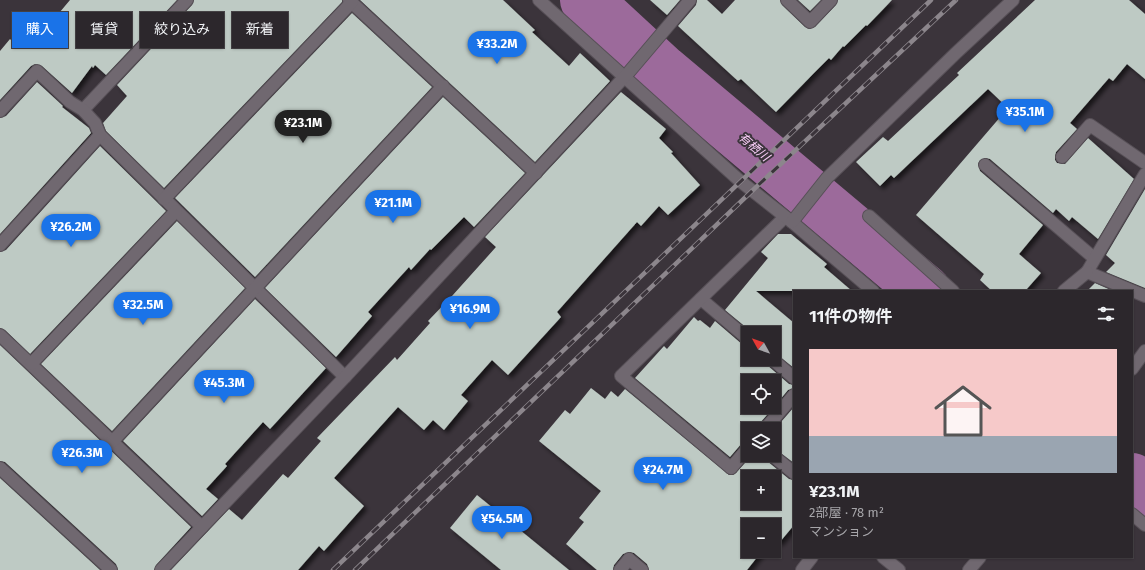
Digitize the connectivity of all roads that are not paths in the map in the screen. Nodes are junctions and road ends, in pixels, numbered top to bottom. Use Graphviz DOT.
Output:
graph roads {
  1 [pos="187,0"];
  2 [pos="539,0"];
  3 [pos="690,0"];
  4 [pos="787,0"];
  5 [pos="831,0"];
  6 [pos="1013,0"];
  7 [pos="351,1"];
  8 [pos="627,75"];
  9 [pos="443,86"];
  10 [pos="83,110"];
  11 [pos="0,111"];
  12 [pos="100,135"];
  13 [pos="1062,157"];
  14 [pos="1145,163"];
  15 [pos="985,165"];
  16 [pos="536,173"];
  17 [pos="1145,174"];
  18 [pos="164,199"];
  19 [pos="176,211"];
  20 [pos="869,216"];
  21 [pos="792,218"];
  22 [pos="0,245"];
  23 [pos="1094,258"];
  24 [pos="1087,272"];
  25 [pos="255,289"];
  26 [pos="872,290"];
  27 [pos="952,290"];
  28 [pos="1065,290"];
  29 [pos="1130,290"];
  30 [pos="1133,291"];
  31 [pos="1145,296"];
  32 [pos="701,299"];
  33 [pos="741,333"];
  34 [pos="0,335"];
  35 [pos="1145,351"];
  36 [pos="31,364"];
  37 [pos="780,366"];
  38 [pos="1133,368"];
  39 [pos="345,377"];
  40 [pos="793,377"];
  41 [pos="793,396"];
  42 [pos="770,422"];
  43 [pos="112,442"];
  44 [pos="741,456"];
  45 [pos="781,462"];
  46 [pos="0,468"];
  47 [pos="793,472"];
  48 [pos="1133,515"];
  49 [pos="1145,525"];
  50 [pos="202,527"];
  51 [pos="811,558"];
  52 [pos="884,558"];
  53 [pos="979,558"];
  54 [pos="111,570"];
  55 [pos="161,570"];
  56 [pos="620,570"];
  57 [pos="642,570"];
  58 [pos="802,570"];
  59 [pos="899,570"];
  60 [pos="969,570"];
  1 -- 10 [label="street"];
  2 -- 8 [label="street"];
  3 -- 8 [label="street"];
  4 -- 5 [label="street"];
  6 -- 21 [label="street"];
  7 -- 9 [label="street"];
  7 -- 18 [label="street"];
  8 -- 16 [label="street"];
  8 -- 21 [label="street"];
  9 -- 16 [label="street"];
  9 -- 25 [label="street"];
  10 -- 11 [label="street"];
  10 -- 12 [label="street"];
  12 -- 18 [label="street"];
  12 -- 22 [label="street"];
  13 -- 14 [label="street"];
  15 -- 23 [label="street"];
  16 -- 39 [label="street"];
  17 -- 23 [label="street"];
  18 -- 19 [label="street"];
  19 -- 25 [label="street"];
  19 -- 36 [label="street"];
  20 -- 27 [label="street"];
  21 -- 26 [label="street"];
  21 -- 32 [label="street"];
  23 -- 24 [label="street"];
  24 -- 28 [label="street"];
  24 -- 29 [label="street"];
  25 -- 39 [label="street"];
  25 -- 43 [label="street"];
  30 -- 31 [label="street"];
  32 -- 33 [label="street"];
  32 -- 44 [label="street"];
  34 -- 36 [label="street"];
  35 -- 38 [label="street"];
  36 -- 43 [label="street"];
  37 -- 40 [label="street"];
  39 -- 50 [label="street"];
  41 -- 42 [label="street"];
  43 -- 50 [label="street"];
  45 -- 47 [label="street"];
  46 -- 54 [label="street"];
  48 -- 49 [label="street"];
  50 -- 55 [label="street"];
  51 -- 58 [label="street"];
  52 -- 59 [label="street"];
  53 -- 60 [label="street"];
  56 -- 57 [label="street"];
}
